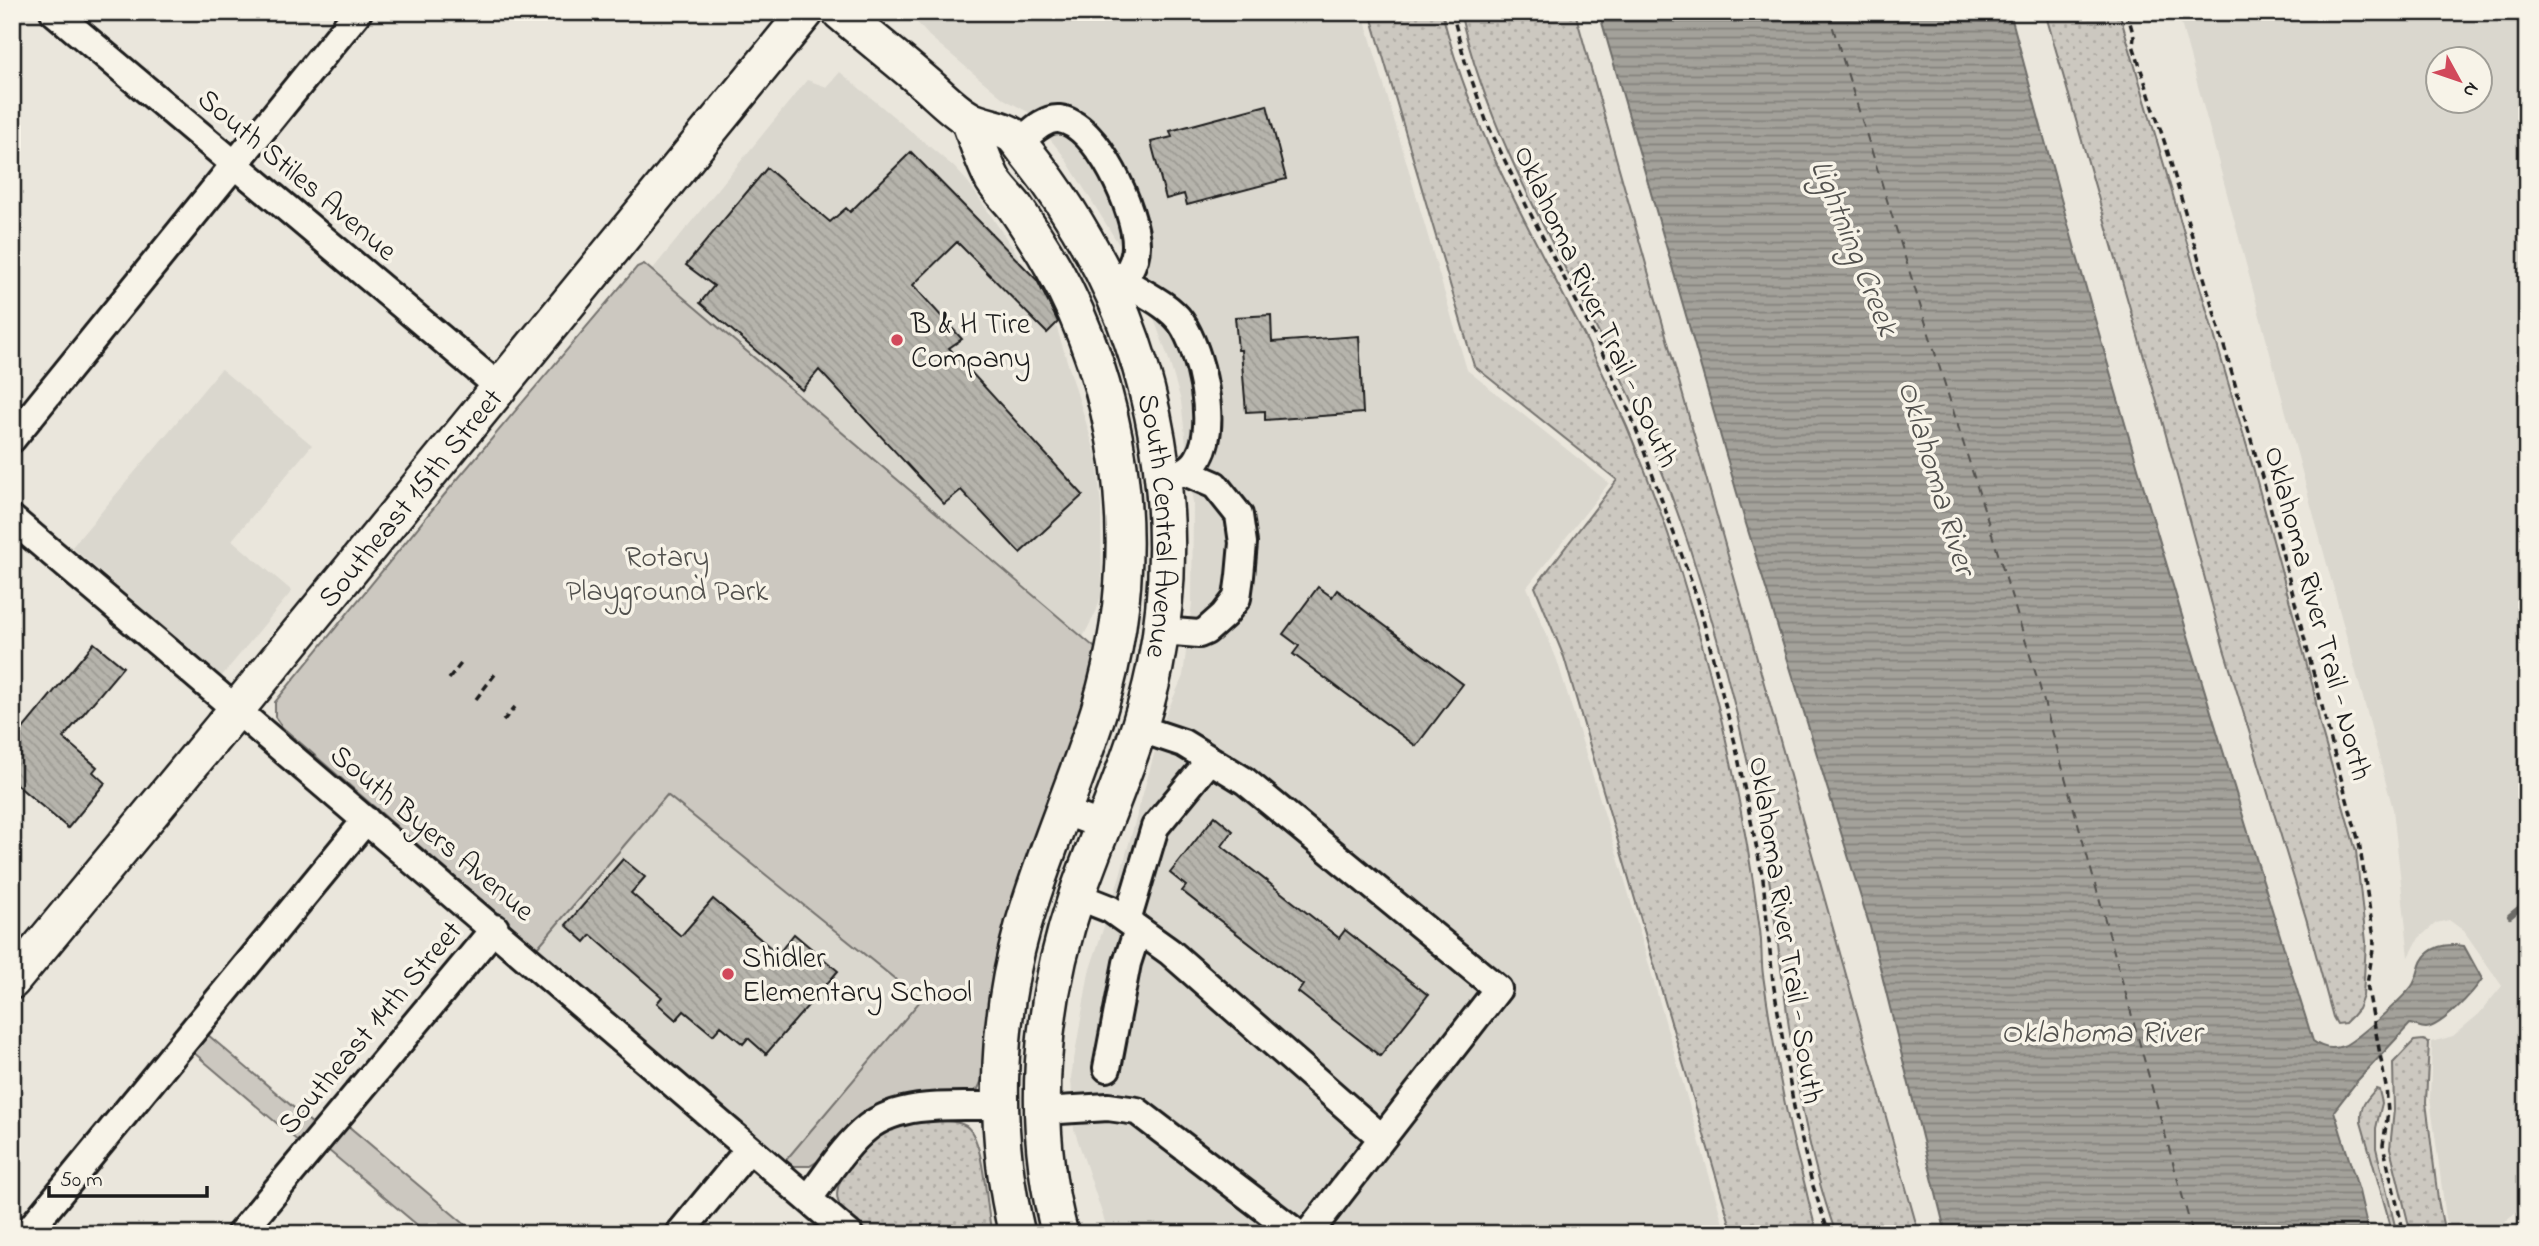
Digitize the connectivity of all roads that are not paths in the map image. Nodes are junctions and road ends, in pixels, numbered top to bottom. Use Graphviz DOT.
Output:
graph roads {
  1 [pos="54,12"];
  2 [pos="358,12"];
  3 [pos="806,12"];
  4 [pos="840,12"];
  5 [pos="968,120"];
  6 [pos="1019,143"];
  7 [pos="235,164"];
  8 [pos="1119,287"];
  9 [pos="1144,379"];
  10 [pos="499,387"];
  11 [pos="1102,388"];
  12 [pos="12,439"];
  13 [pos="1174,476"];
  14 [pos="12,519"];
  15 [pos="1161,631"];
  16 [pos="237,709"];
  17 [pos="1138,727"];
  18 [pos="1210,760"];
  19 [pos="1063,811"];
  20 [pos="366,820"];
  21 [pos="1102,826"];
  22 [pos="1077,896"];
  23 [pos="1132,925"];
  24 [pos="495,928"];
  25 [pos="12,981"];
  26 [pos="1107,1068"];
  27 [pos="1000,1106"];
  28 [pos="1043,1111"];
  29 [pos="1382,1138"];
  30 [pos="749,1149"];
  31 [pos="808,1199"];
  32 [pos="26,1234"];
  33 [pos="240,1234"];
  34 [pos="679,1234"];
  35 [pos="849,1234"];
  36 [pos="1017,1234"];
  37 [pos="1060,1234"];
  38 [pos="1298,1234"];
  39 [pos="1308,1234"];
  1 -- 7 [label="street, South Stiles Avenue"];
  2 -- 7 [label="street"];
  3 -- 10 [label="main road, Southeast 15th Street"];
  4 -- 5 [label="main road, South Central Avenue"];
  5 -- 6 [label="main road, South Central Avenue"];
  5 -- 11 [label="main road, South Central Avenue"];
  6 -- 8 [label="main road, South Central Avenue"];
  6 -- 8 [label="street"];
  7 -- 10 [label="street, South Stiles Avenue"];
  7 -- 12 [label="street"];
  8 -- 9 [label="main road, South Central Avenue"];
  8 -- 13 [label="street"];
  9 -- 11 [label="street"];
  9 -- 13 [label="main road, South Central Avenue"];
  10 -- 16 [label="main road, Southeast 15th Street"];
  11 -- 19 [label="main road, South Central Avenue"];
  13 -- 15 [label="main road, South Central Avenue"];
  13 -- 15 [label="street"];
  14 -- 16 [label="street, South Byers Avenue"];
  15 -- 17 [label="main road, South Central Avenue"];
  16 -- 20 [label="street, South Byers Avenue"];
  16 -- 25 [label="main road, Southeast 15th Street"];
  17 -- 18 [label="street"];
  17 -- 21 [label="main road, South Central Avenue"];
  18 -- 23 [label="street"];
  18 -- 29 [label="street"];
  19 -- 21 [label="street"];
  19 -- 27 [label="main road, South Central Avenue"];
  20 -- 24 [label="street, South Byers Avenue"];
  20 -- 32 [label="street"];
  21 -- 22 [label="main road, South Central Avenue"];
  22 -- 23 [label="street"];
  22 -- 28 [label="main road, South Central Avenue"];
  23 -- 26 [label="street"];
  23 -- 29 [label="street"];
  24 -- 30 [label="street, South Byers Avenue"];
  24 -- 33 [label="street, Southeast 14th Street"];
  27 -- 31 [label="street"];
  27 -- 36 [label="main road, South Central Avenue"];
  28 -- 37 [label="main road, South Central Avenue"];
  28 -- 38 [label="street"];
  29 -- 39 [label="street"];
  30 -- 31 [label="street, South Byers Avenue"];
  30 -- 34 [label="street"];
  31 -- 35 [label="street, South Byers Avenue"];
}
